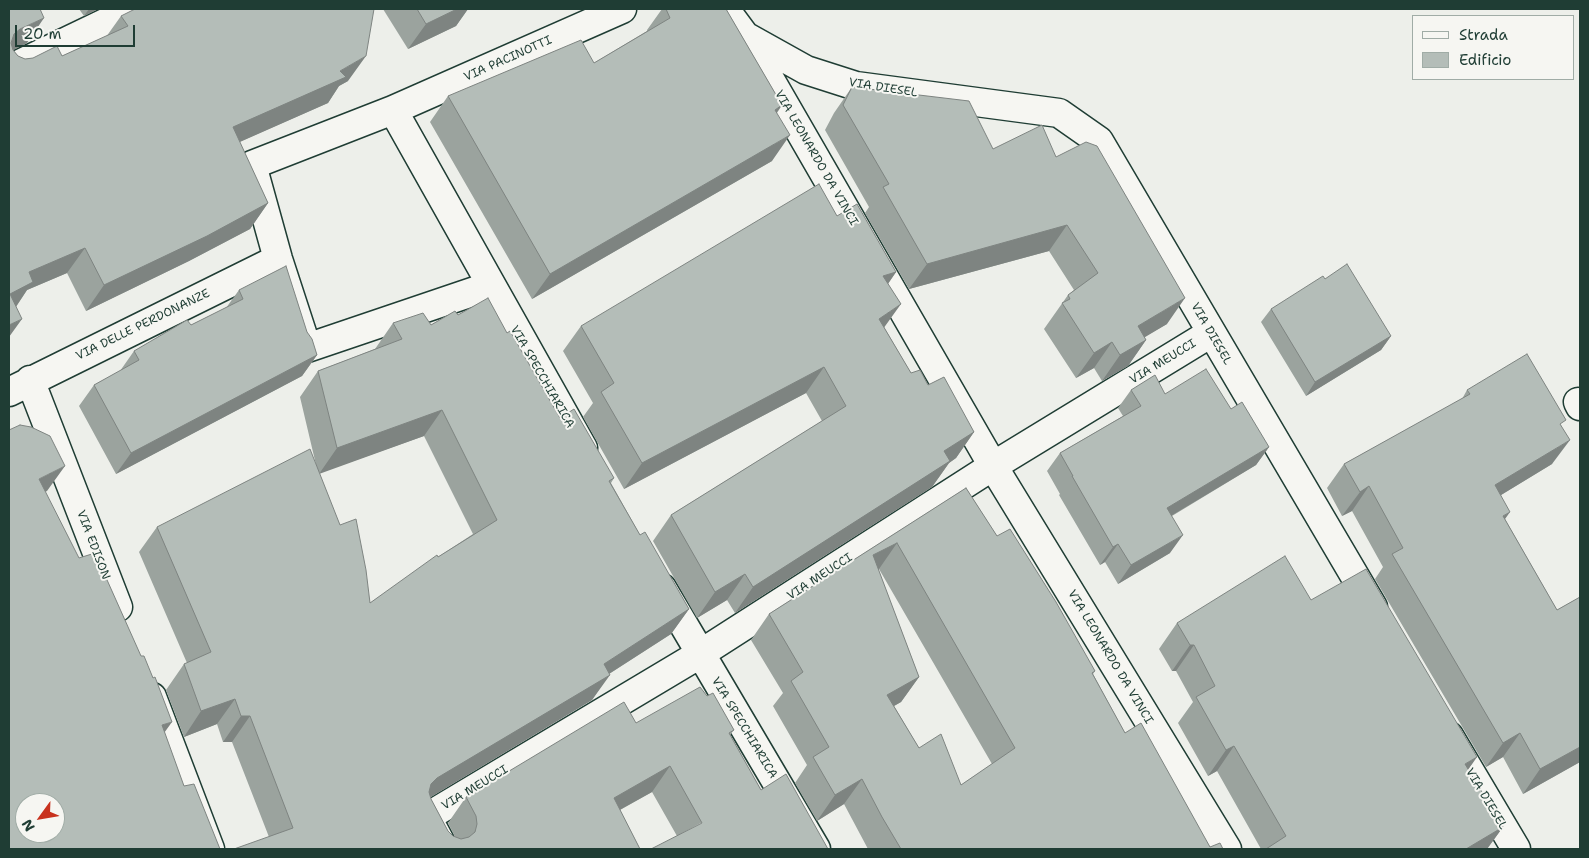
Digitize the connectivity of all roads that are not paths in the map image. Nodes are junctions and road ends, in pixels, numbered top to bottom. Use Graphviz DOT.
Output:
graph roads {
  1 [pos="134,9"];
  2 [pos="622,9"];
  3 [pos="725,9"];
  4 [pos="745,36"];
  5 [pos="9,68"];
  6 [pos="393,110"];
  7 [pos="278,259"];
  8 [pos="490,286"];
  9 [pos="1211,333"];
  10 [pos="20,386"];
  11 [pos="593,466"];
  12 [pos="993,466"];
  13 [pos="651,568"];
  14 [pos="1384,626"];
  15 [pos="126,628"];
  16 [pos="700,654"];
  17 [pos="143,674"];
  18 [pos="1435,712"];
  19 [pos="210,849"];
  20 [pos="444,849"];
  21 [pos="816,849"];
  22 [pos="1227,849"];
  23 [pos="1516,849"];
  1 -- 5 [label="street"];
  2 -- 6 [label="street, VIA PACINOTTI"];
  3 -- 4 [label="street, VIA LEONARDO DA VINCI"];
  4 -- 9 [label="street, VIA DIESEL"];
  4 -- 12 [label="street, VIA LEONARDO DA VINCI"];
  6 -- 7 [label="street, VIA PACINOTTI"];
  6 -- 8 [label="street, VIA SPECCHIARICA"];
  7 -- 8 [label="street"];
  7 -- 10 [label="street, VIA DELLE PERDONANZE"];
  8 -- 11 [label="street, VIA SPECCHIARICA"];
  9 -- 12 [label="street, VIA MEUCCI"];
  9 -- 14 [label="street, VIA DIESEL"];
  10 -- 15 [label="street, VIA EDISON"];
  12 -- 16 [label="street, VIA MEUCCI"];
  12 -- 22 [label="street, VIA LEONARDO DA VINCI"];
  13 -- 16 [label="street, VIA SPECCHIARICA"];
  16 -- 20 [label="street, VIA MEUCCI"];
  16 -- 21 [label="street, VIA SPECCHIARICA"];
  17 -- 19 [label="street"];
  18 -- 23 [label="street, VIA DIESEL"];
}
